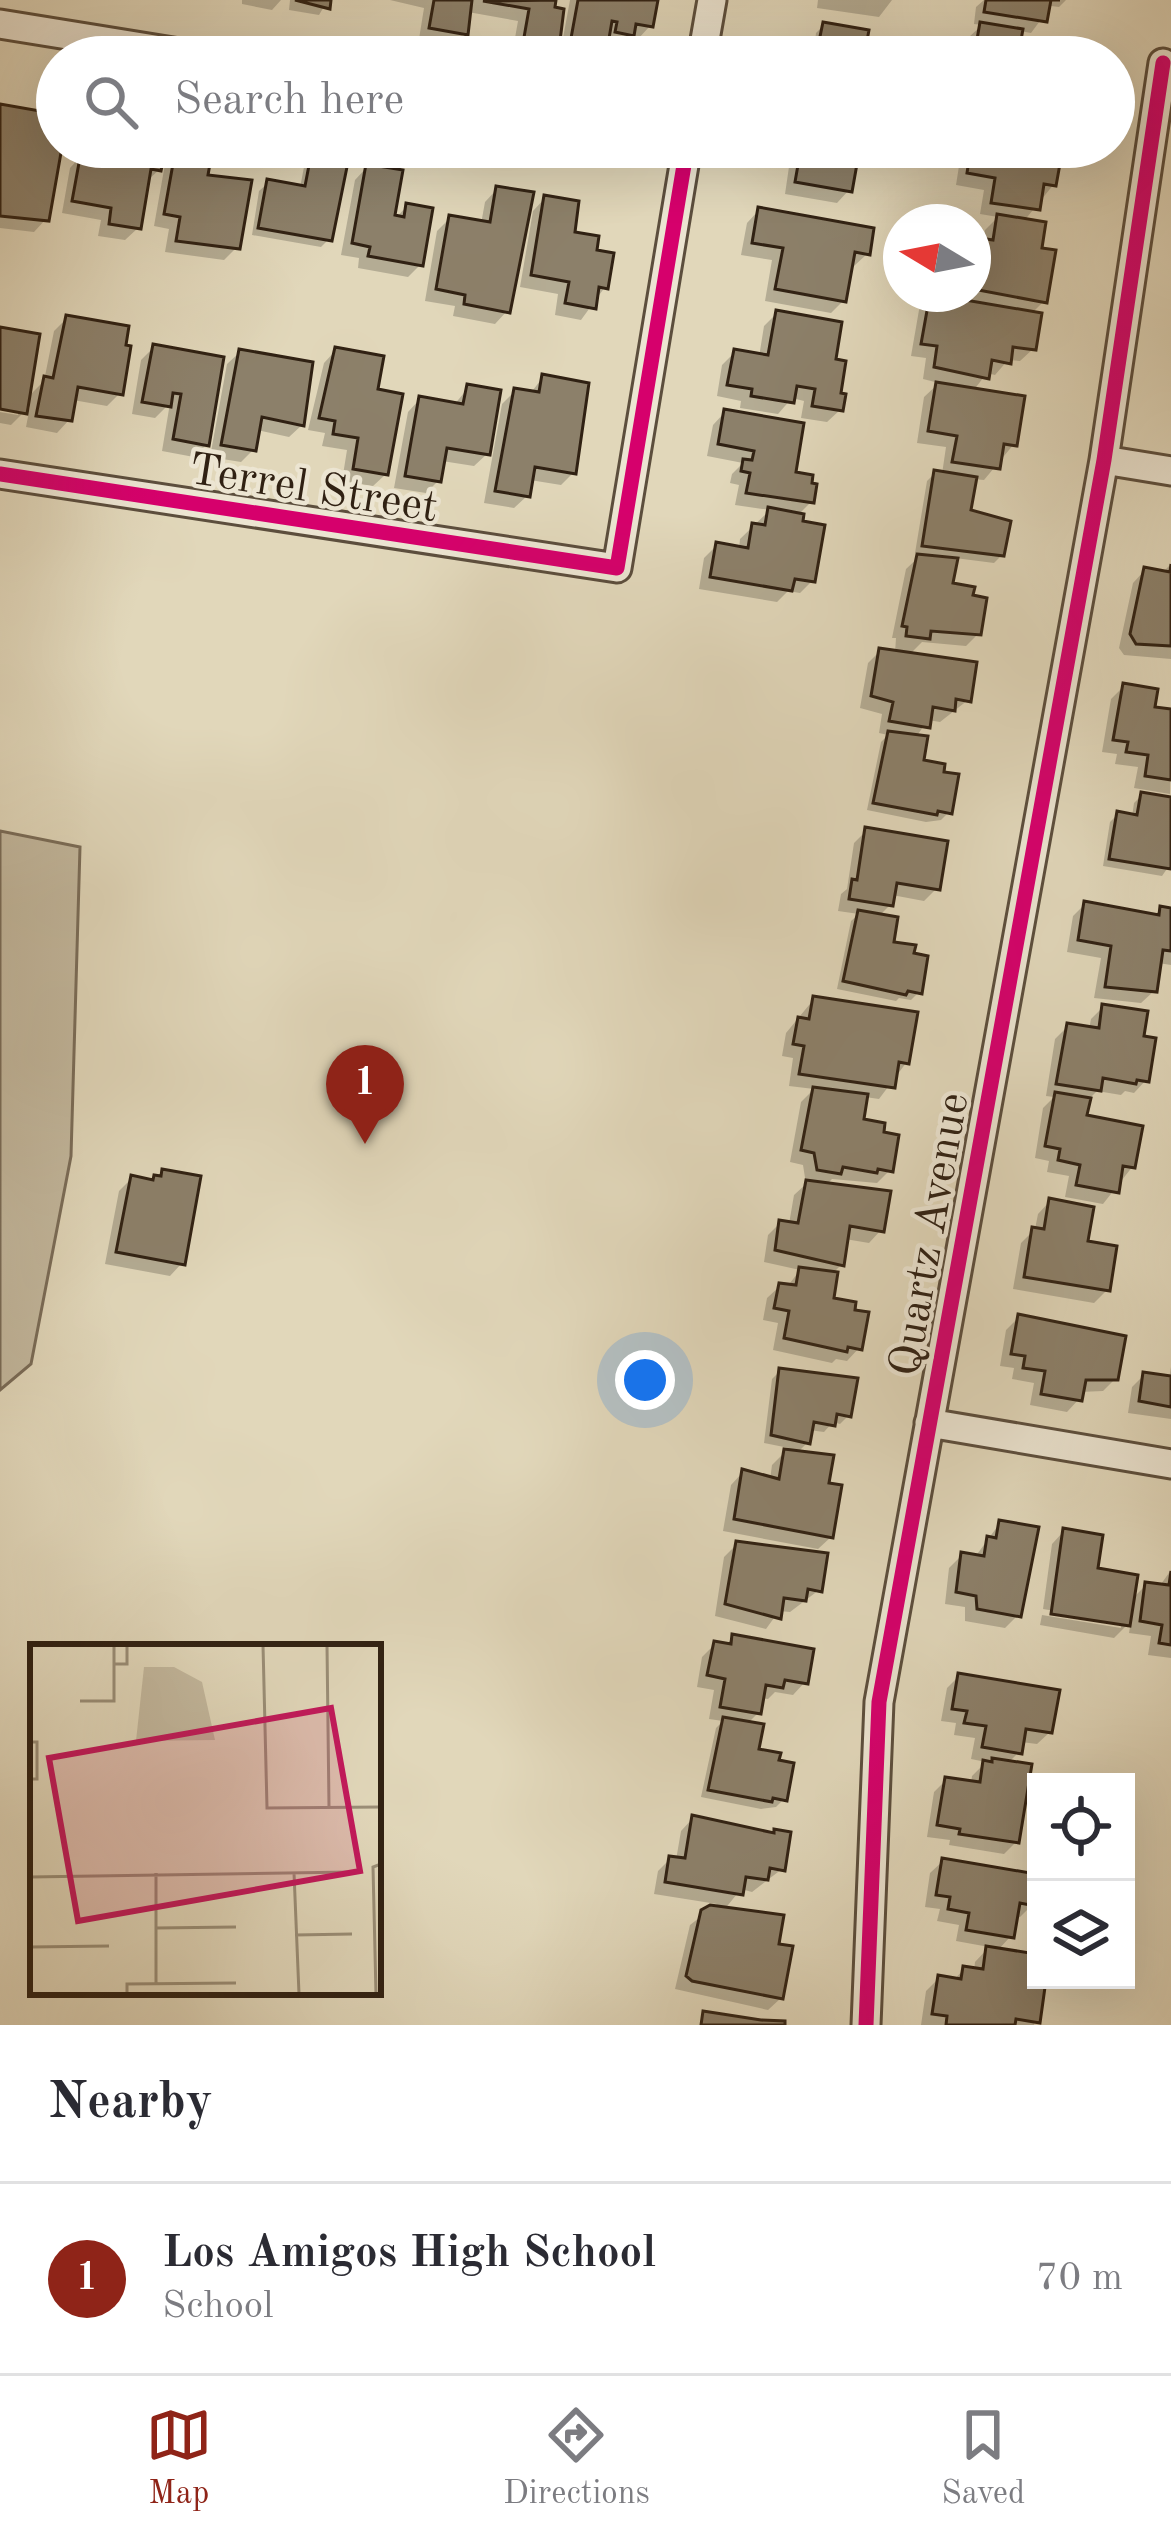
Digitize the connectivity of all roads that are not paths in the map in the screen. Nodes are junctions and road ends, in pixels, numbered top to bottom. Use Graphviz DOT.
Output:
graph roads {
  1 [pos="712,0"];
  2 [pos="0,24"];
  3 [pos="74,36"];
  4 [pos="706,36"];
  5 [pos="1163,63"];
  6 [pos="684,168"];
  7 [pos="1105,460"];
  8 [pos="1171,471"];
  9 [pos="0,474"];
  10 [pos="929,1423"];
  11 [pos="1171,1464"];
  12 [pos="866,2025"];
  1 -- 4 [label="street"];
  2 -- 3 [label="street"];
  5 -- 7 [label="street, Quartz Avenue"];
  6 -- 9 [label="street, Terrel Street"];
  7 -- 8 [label="street"];
  7 -- 10 [label="street, Quartz Avenue"];
  10 -- 11 [label="street"];
  10 -- 12 [label="street, Quartz Avenue"];
}
